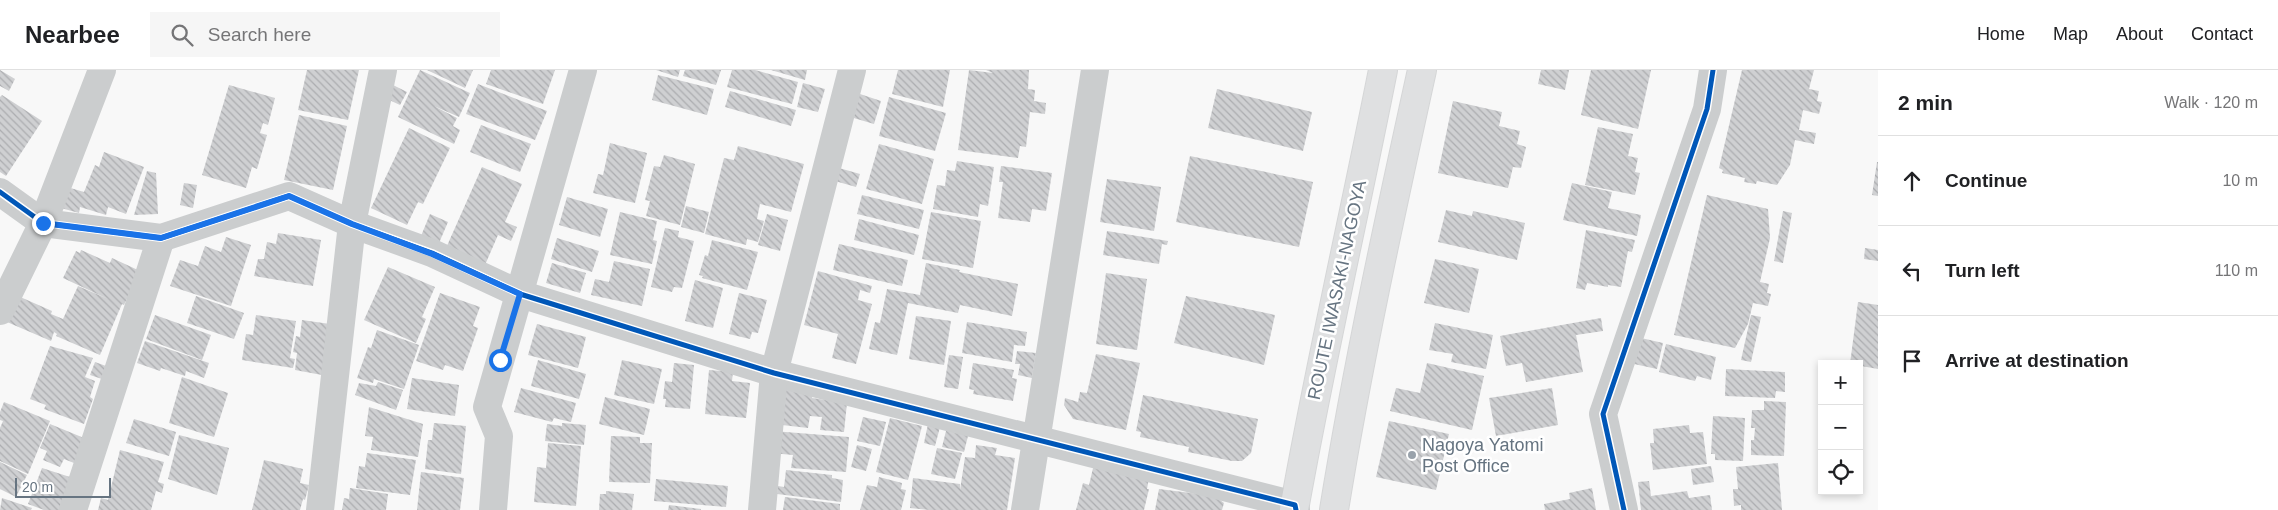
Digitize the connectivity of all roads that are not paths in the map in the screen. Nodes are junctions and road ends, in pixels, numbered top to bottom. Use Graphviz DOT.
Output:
graph roads {
  1 [pos="102,70"];
  2 [pos="384,70"];
  3 [pos="583,70"];
  4 [pos="852,70"];
  5 [pos="1095,70"];
  6 [pos="1383,70"];
  7 [pos="1422,70"];
  8 [pos="1713,70"];
  9 [pos="0,192"];
  10 [pos="43,223"];
  11 [pos="352,224"];
  12 [pos="161,238"];
  13 [pos="520,294"];
  14 [pos="0,311"];
  15 [pos="774,373"];
  16 [pos="1035,439"];
  17 [pos="1295,508"];
  18 [pos="73,510"];
  19 [pos="320,510"];
  20 [pos="493,510"];
  21 [pos="762,510"];
  22 [pos="1025,510"];
  23 [pos="1334,510"];
  24 [pos="1624,510"];
  1 -- 10 [label="street"];
  2 -- 11 [label="street"];
  3 -- 13 [label="street"];
  4 -- 15 [label="street"];
  5 -- 16 [label="street"];
  6 -- 17 [label="main road, ROUTE IWASAKI-NAGOYA"];
  7 -- 23 [label="main road, ROUTE IWASAKI-NAGOYA"];
  8 -- 24 [label="street"];
  9 -- 10 [label="street"];
  10 -- 12 [label="street"];
  10 -- 14 [label="street"];
  11 -- 12 [label="street"];
  11 -- 13 [label="street"];
  11 -- 19 [label="street"];
  12 -- 18 [label="street"];
  13 -- 15 [label="street"];
  13 -- 20 [label="street"];
  15 -- 16 [label="street"];
  15 -- 21 [label="street"];
  16 -- 17 [label="street"];
  16 -- 22 [label="street"];
}
